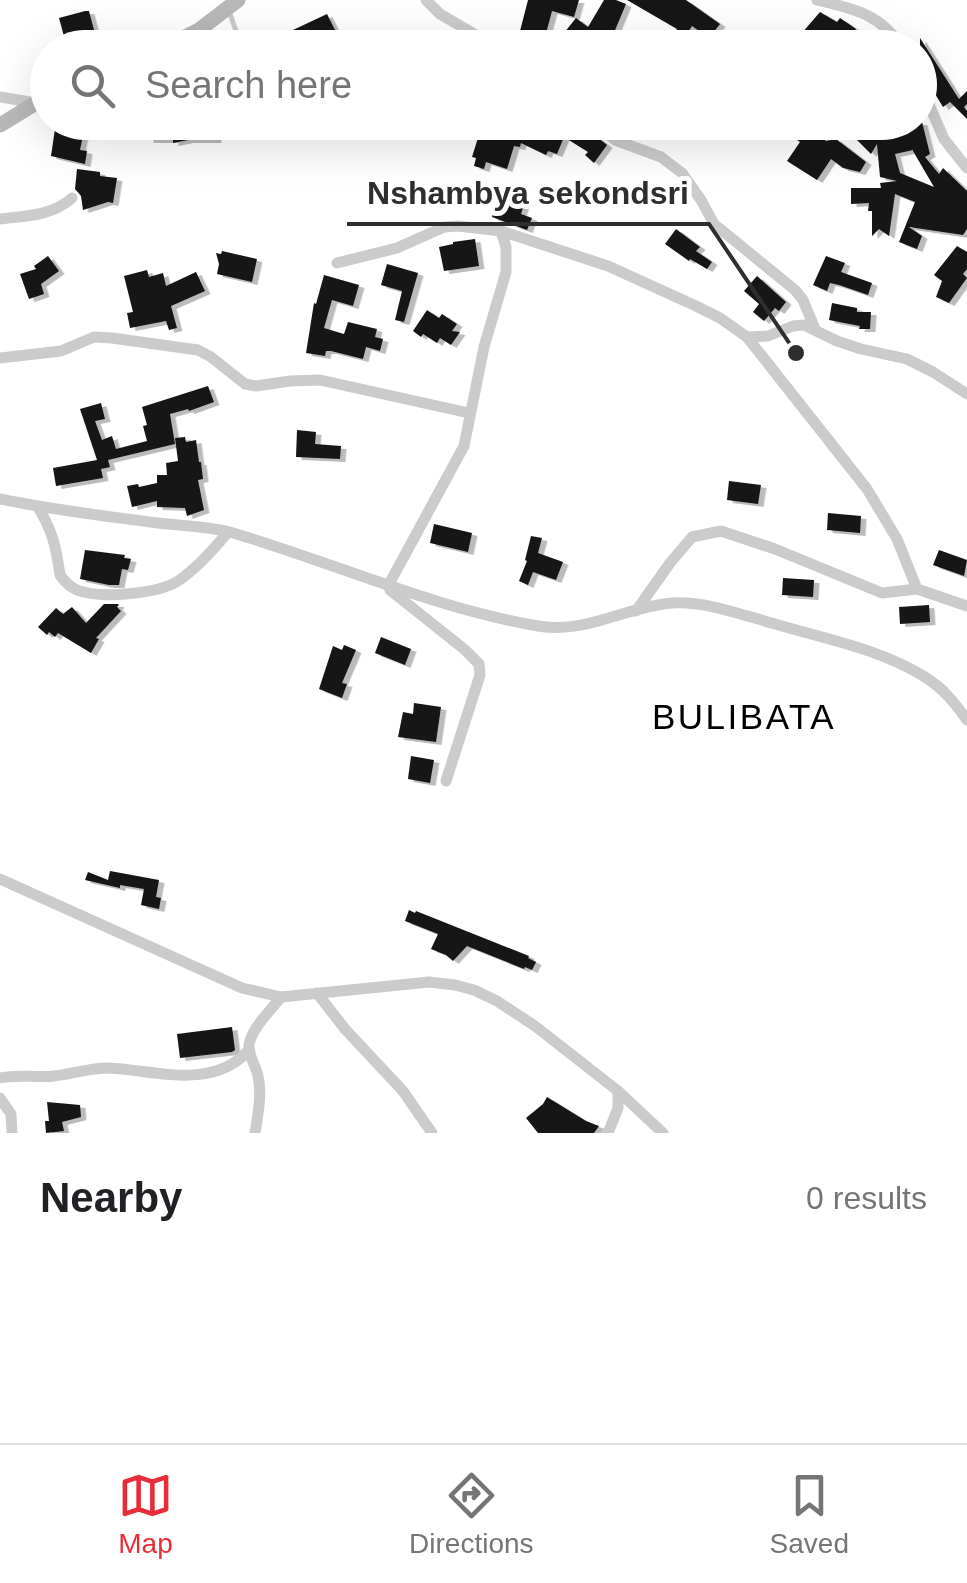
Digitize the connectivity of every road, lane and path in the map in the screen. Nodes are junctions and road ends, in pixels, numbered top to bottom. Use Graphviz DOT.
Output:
graph roads {
  1 [pos="426,0"];
  2 [pos="817,0"];
  3 [pos="233,4"];
  4 [pos="199,30"];
  5 [pos="238,30"];
  6 [pos="467,30"];
  7 [pos="889,30"];
  8 [pos="0,97"];
  9 [pos="30,101"];
  10 [pos="30,109"];
  11 [pos="937,124"];
  12 [pos="0,125"];
  13 [pos="615,140"];
  14 [pos="967,168"];
  15 [pos="72,198"];
  16 [pos="0,219"];
  17 [pos="501,231"];
  18 [pos="337,262"];
  19 [pos="815,329"];
  20 [pos="747,337"];
  21 [pos="0,358"];
  22 [pos="967,394"];
  23 [pos="470,413"];
  24 [pos="0,499"];
  25 [pos="38,508"];
  26 [pos="228,532"];
  27 [pos="386,585"];
  28 [pos="917,590"];
  29 [pos="967,606"];
  30 [pos="636,611"];
  31 [pos="967,720"];
  32 [pos="446,781"];
  33 [pos="0,879"];
  34 [pos="318,993"];
  35 [pos="281,997"];
  36 [pos="249,1050"];
  37 [pos="0,1078"];
  38 [pos="618,1091"];
  39 [pos="0,1098"];
  40 [pos="12,1133"];
  41 [pos="254,1133"];
  42 [pos="432,1133"];
  43 [pos="608,1133"];
  44 [pos="663,1133"];
  1 -- 6 [label="street"];
  2 -- 7 [label="street"];
  3 -- 4 [label="main road"];
  3 -- 5 [label="lane"];
  8 -- 9 [label="street"];
  10 -- 12 [label="main road"];
  11 -- 14 [label="street"];
  13 -- 19 [label="street"];
  15 -- 16 [label="street"];
  17 -- 18 [label="street"];
  17 -- 20 [label="street"];
  17 -- 23 [label="street"];
  19 -- 20 [label="street"];
  19 -- 22 [label="street"];
  20 -- 28 [label="street"];
  21 -- 23 [label="street"];
  23 -- 27 [label="street"];
  24 -- 25 [label="street"];
  25 -- 26 [label="street"];
  25 -- 26 [label="street"];
  26 -- 27 [label="street"];
  27 -- 30 [label="street"];
  27 -- 32 [label="street"];
  28 -- 29 [label="street"];
  28 -- 30 [label="street"];
  30 -- 31 [label="street"];
  33 -- 35 [label="street"];
  34 -- 35 [label="street"];
  34 -- 38 [label="street"];
  34 -- 42 [label="street"];
  35 -- 36 [label="street"];
  36 -- 37 [label="street"];
  36 -- 41 [label="street"];
  38 -- 43 [label="street"];
  38 -- 44 [label="street"];
  39 -- 40 [label="street"];
}
